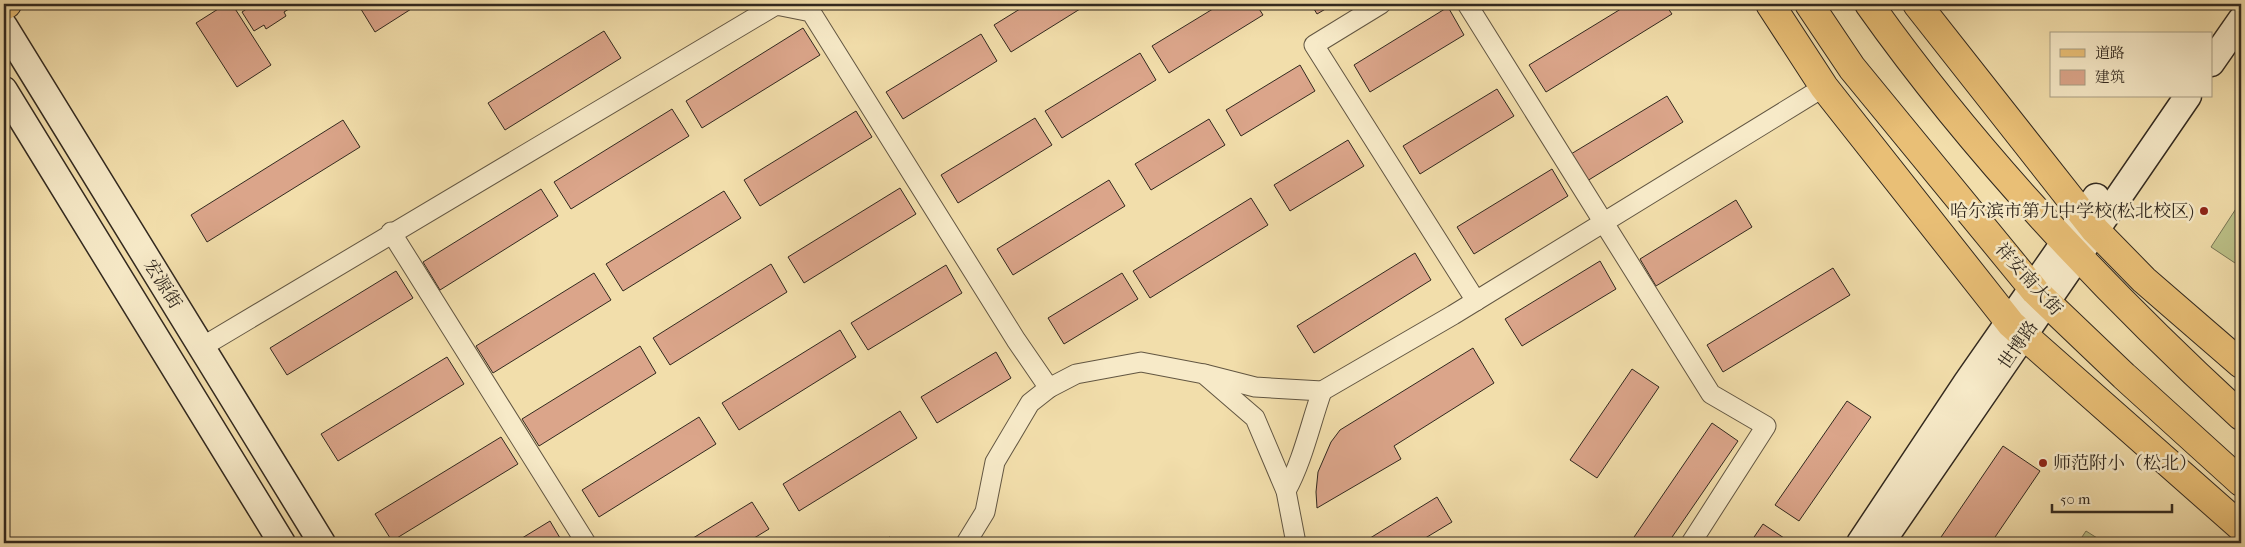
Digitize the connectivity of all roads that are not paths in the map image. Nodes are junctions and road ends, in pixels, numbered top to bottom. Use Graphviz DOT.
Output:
graph roads {
  1 [pos="7,4"];
  2 [pos="1381,4"];
  3 [pos="1467,4"];
  4 [pos="1770,4"];
  5 [pos="1809,4"];
  6 [pos="1869,4"];
  7 [pos="1917,4"];
  8 [pos="2231,4"];
  9 [pos="4,6"];
  10 [pos="2241,20"];
  11 [pos="4,26"];
  12 [pos="2211,32"];
  13 [pos="2212,62"];
  14 [pos="1824,87"];
  15 [pos="4,90"];
  16 [pos="2165,98"];
  17 [pos="2186,98"];
  18 [pos="2089,222"];
  19 [pos="1602,223"];
  20 [pos="391,232"];
  21 [pos="2070,250"];
  22 [pos="2040,295"];
  23 [pos="1476,301"];
  24 [pos="2016,328"];
  25 [pos="202,347"];
  26 [pos="2241,364"];
  27 [pos="1204,374"];
  28 [pos="1049,388"];
  29 [pos="1322,391"];
  30 [pos="2241,416"];
  31 [pos="2241,482"];
  32 [pos="1286,491"];
  33 [pos="2241,527"];
  34 [pos="282,543"];
  35 [pos="322,543"];
  36 [pos="586,543"];
  37 [pos="966,543"];
  38 [pos="1296,543"];
  39 [pos="1691,543"];
  40 [pos="1860,543"];
  41 [pos="1881,543"];
  1 -- 9 [label="main road"];
  2 -- 23 [label="street"];
  3 -- 19 [label="street"];
  4 -- 14 [label="main road"];
  5 -- 22 [label="main road, 祥安南大街"];
  6 -- 21 [label="main road"];
  7 -- 18 [label="main road"];
  8 -- 12 [label="main road"];
  10 -- 13 [label="main road"];
  11 -- 25 [label="main road, 宏源街"];
  14 -- 19 [label="street"];
  14 -- 24 [label="main road"];
  15 -- 34 [label="main road, 宏源街"];
  16 -- 18 [label="main road, 世博路"];
  17 -- 18 [label="main road, 世博路"];
  18 -- 21 [label="main road, 世博路"];
  18 -- 26 [label="main road"];
  19 -- 23 [label="street"];
  19 -- 39 [label="street"];
  20 -- 25 [label="street"];
  20 -- 28 [label="street"];
  20 -- 36 [label="street"];
  21 -- 22 [label="main road, 世博路"];
  21 -- 30 [label="main road"];
  22 -- 24 [label="main road, 世博路"];
  22 -- 31 [label="main road, 祥安南大街"];
  23 -- 29 [label="street"];
  24 -- 33 [label="main road"];
  24 -- 40 [label="main road, 世博路"];
  24 -- 41 [label="main road, 世博路"];
  25 -- 35 [label="main road, 宏源街"];
  27 -- 28 [label="street"];
  27 -- 29 [label="street"];
  27 -- 32 [label="street"];
  28 -- 37 [label="street"];
  29 -- 32 [label="street"];
  32 -- 38 [label="street"];
}
